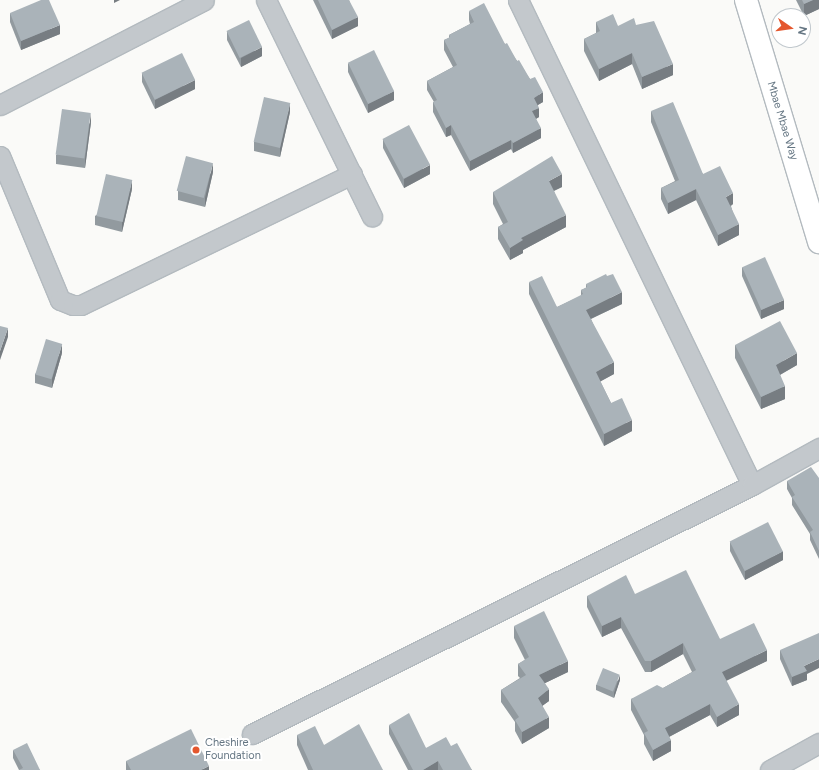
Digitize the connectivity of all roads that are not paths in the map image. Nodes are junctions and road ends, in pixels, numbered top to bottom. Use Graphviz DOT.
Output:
graph roads {
  1 [pos="204,0"];
  2 [pos="266,0"];
  3 [pos="518,0"];
  4 [pos="746,0"];
  5 [pos="0,105"];
  6 [pos="0,156"];
  7 [pos="352,174"];
  8 [pos="814,205"];
  9 [pos="372,216"];
  10 [pos="819,242"];
  11 [pos="819,448"];
  12 [pos="752,485"];
  13 [pos="252,734"];
  14 [pos="819,743"];
  15 [pos="770,770"];
  1 -- 5 [label="street"];
  2 -- 7 [label="street"];
  3 -- 12 [label="street"];
  4 -- 8 [label="street, Mbae Mbae Way"];
  6 -- 7 [label="street"];
  7 -- 9 [label="street"];
  8 -- 10 [label="street, Mbae Mbae Way"];
  11 -- 12 [label="street"];
  12 -- 13 [label="street"];
  14 -- 15 [label="street"];
}
